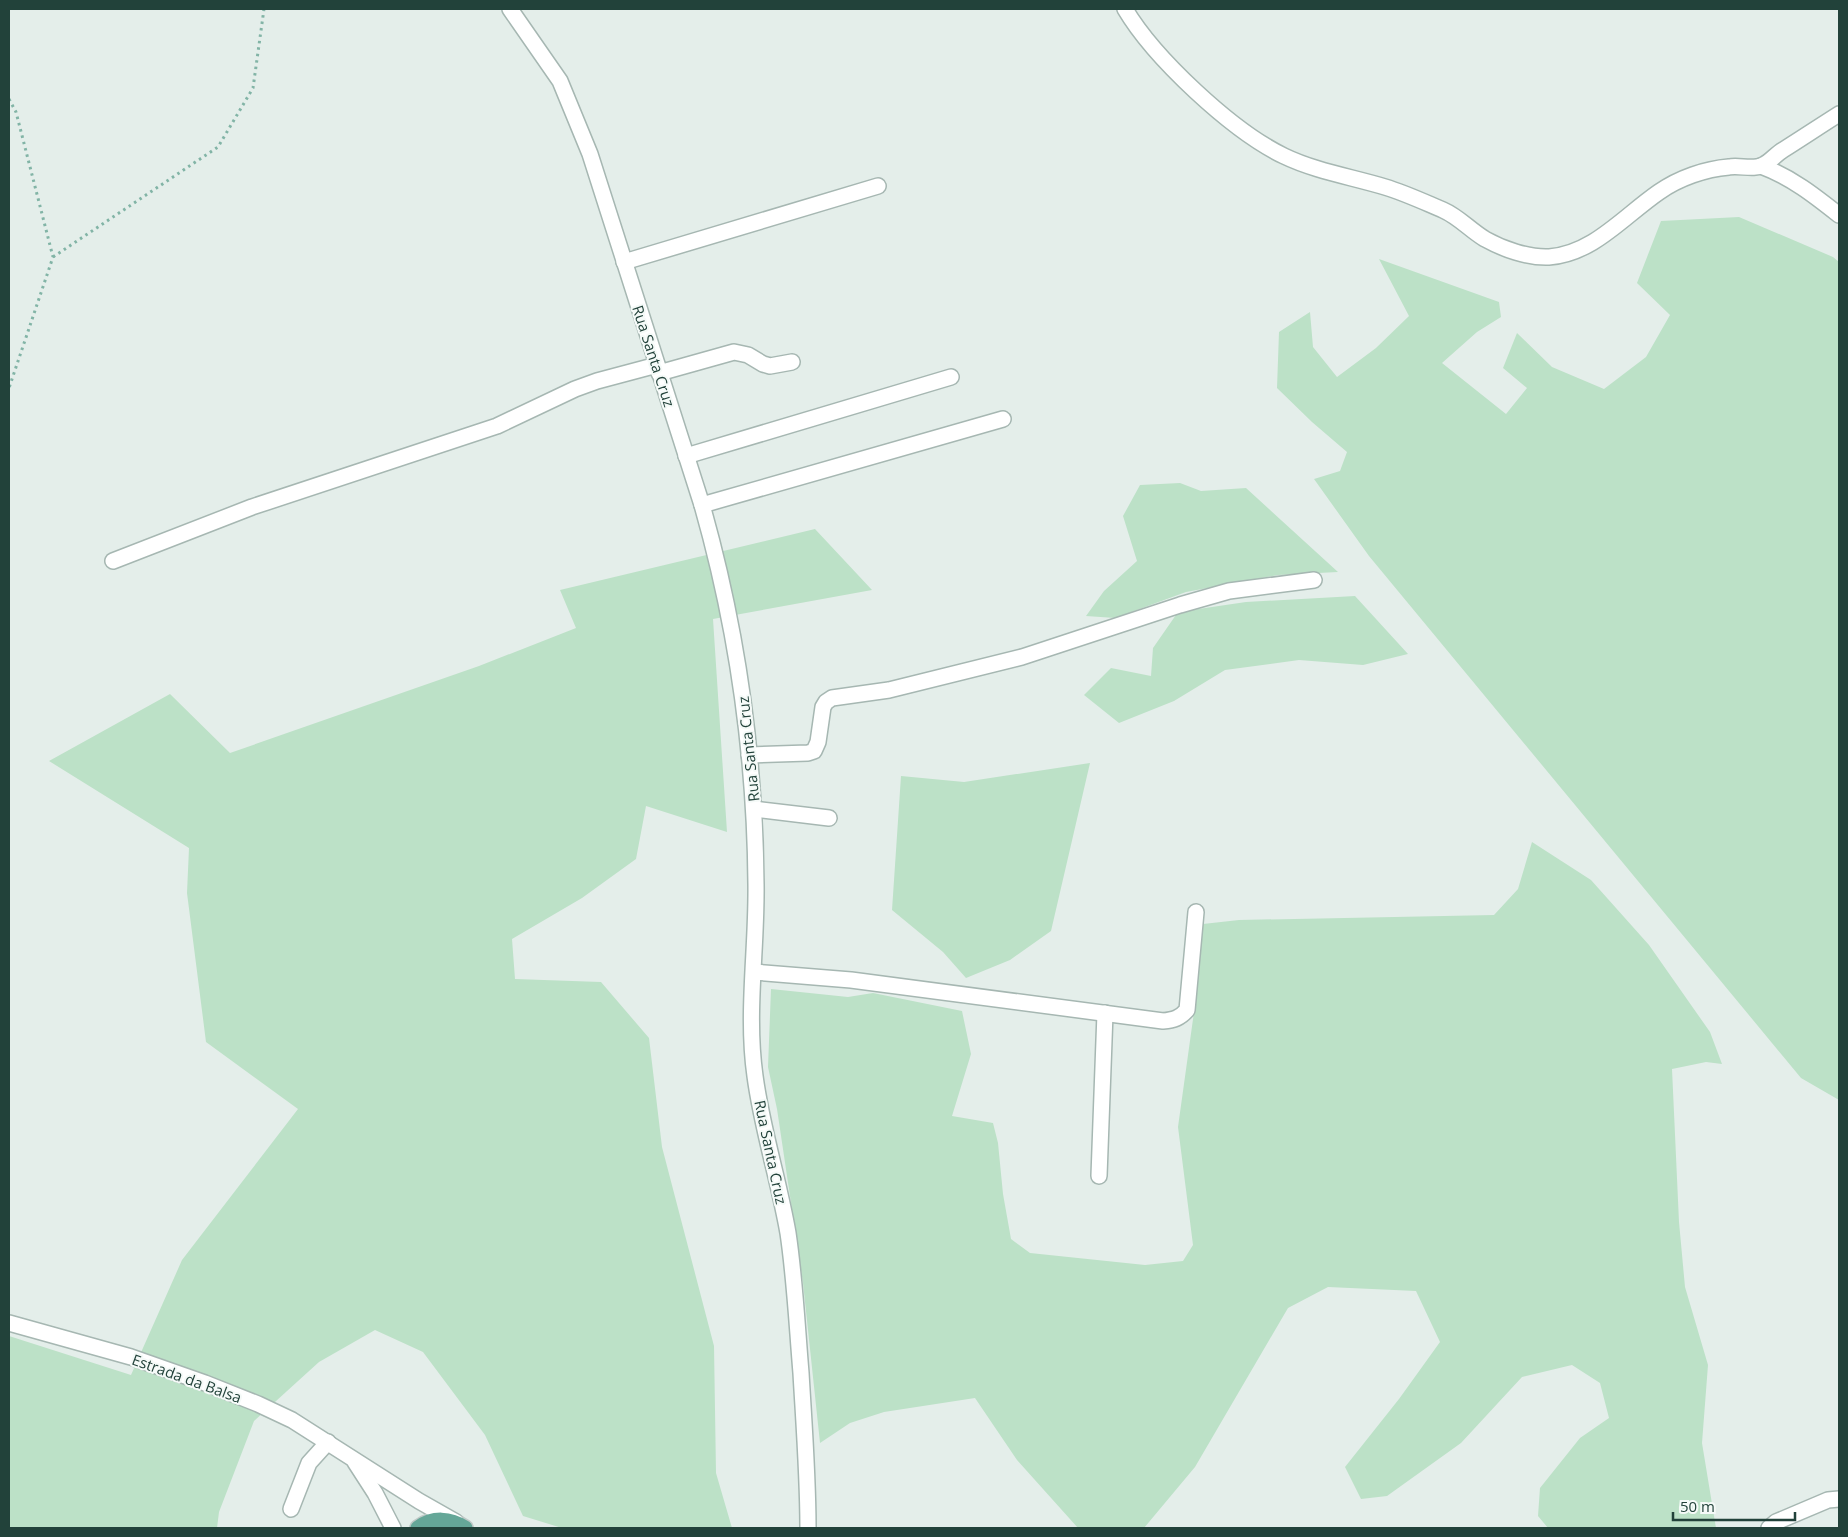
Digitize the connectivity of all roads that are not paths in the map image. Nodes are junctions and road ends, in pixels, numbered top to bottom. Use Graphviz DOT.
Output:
graph roads {
  1 [pos="510,9"];
  2 [pos="1125,9"];
  3 [pos="1839,114"];
  4 [pos="1761,166"];
  5 [pos="878,186"];
  6 [pos="1839,215"];
  7 [pos="624,262"];
  8 [pos="792,362"];
  9 [pos="658,369"];
  10 [pos="951,377"];
  11 [pos="1002,419"];
  12 [pos="686,456"];
  13 [pos="702,505"];
  14 [pos="113,561"];
  15 [pos="1314,580"];
  16 [pos="749,755"];
  17 [pos="754,809"];
  18 [pos="829,818"];
  19 [pos="1196,912"];
  20 [pos="754,972"];
  21 [pos="1104,1013"];
  22 [pos="1099,1176"];
  23 [pos="9,1324"];
  24 [pos="328,1442"];
  25 [pos="353,1459"];
  26 [pos="1839,1499"];
  27 [pos="291,1509"];
  28 [pos="461,1526"];
  29 [pos="393,1528"];
  30 [pos="418,1528"];
  31 [pos="808,1528"];
  32 [pos="1770,1528"];
  1 -- 7 [label="street, Rua Santa Cruz"];
  2 -- 4 [label="street"];
  3 -- 4 [label="street"];
  4 -- 6 [label="street"];
  5 -- 7 [label="street"];
  7 -- 9 [label="street, Rua Santa Cruz"];
  8 -- 9 [label="street"];
  9 -- 12 [label="street, Rua Santa Cruz"];
  9 -- 14 [label="street"];
  10 -- 12 [label="street"];
  11 -- 13 [label="street"];
  12 -- 13 [label="street, Rua Santa Cruz"];
  13 -- 16 [label="street, Rua Santa Cruz"];
  15 -- 16 [label="street"];
  16 -- 17 [label="street, Rua Santa Cruz"];
  17 -- 18 [label="street"];
  17 -- 20 [label="street, Rua Santa Cruz"];
  19 -- 21 [label="street"];
  20 -- 21 [label="street"];
  20 -- 31 [label="street, Rua Santa Cruz"];
  21 -- 22 [label="street"];
  23 -- 24 [label="street, Estrada da Balsa"];
  24 -- 25 [label="street, Estrada da Balsa"];
  24 -- 27 [label="street"];
  25 -- 28 [label="street, Estrada da Balsa"];
  25 -- 29 [label="street, Estrada da Balsa"];
  26 -- 32 [label="street"];
  28 -- 30 [label="main road"];
}
